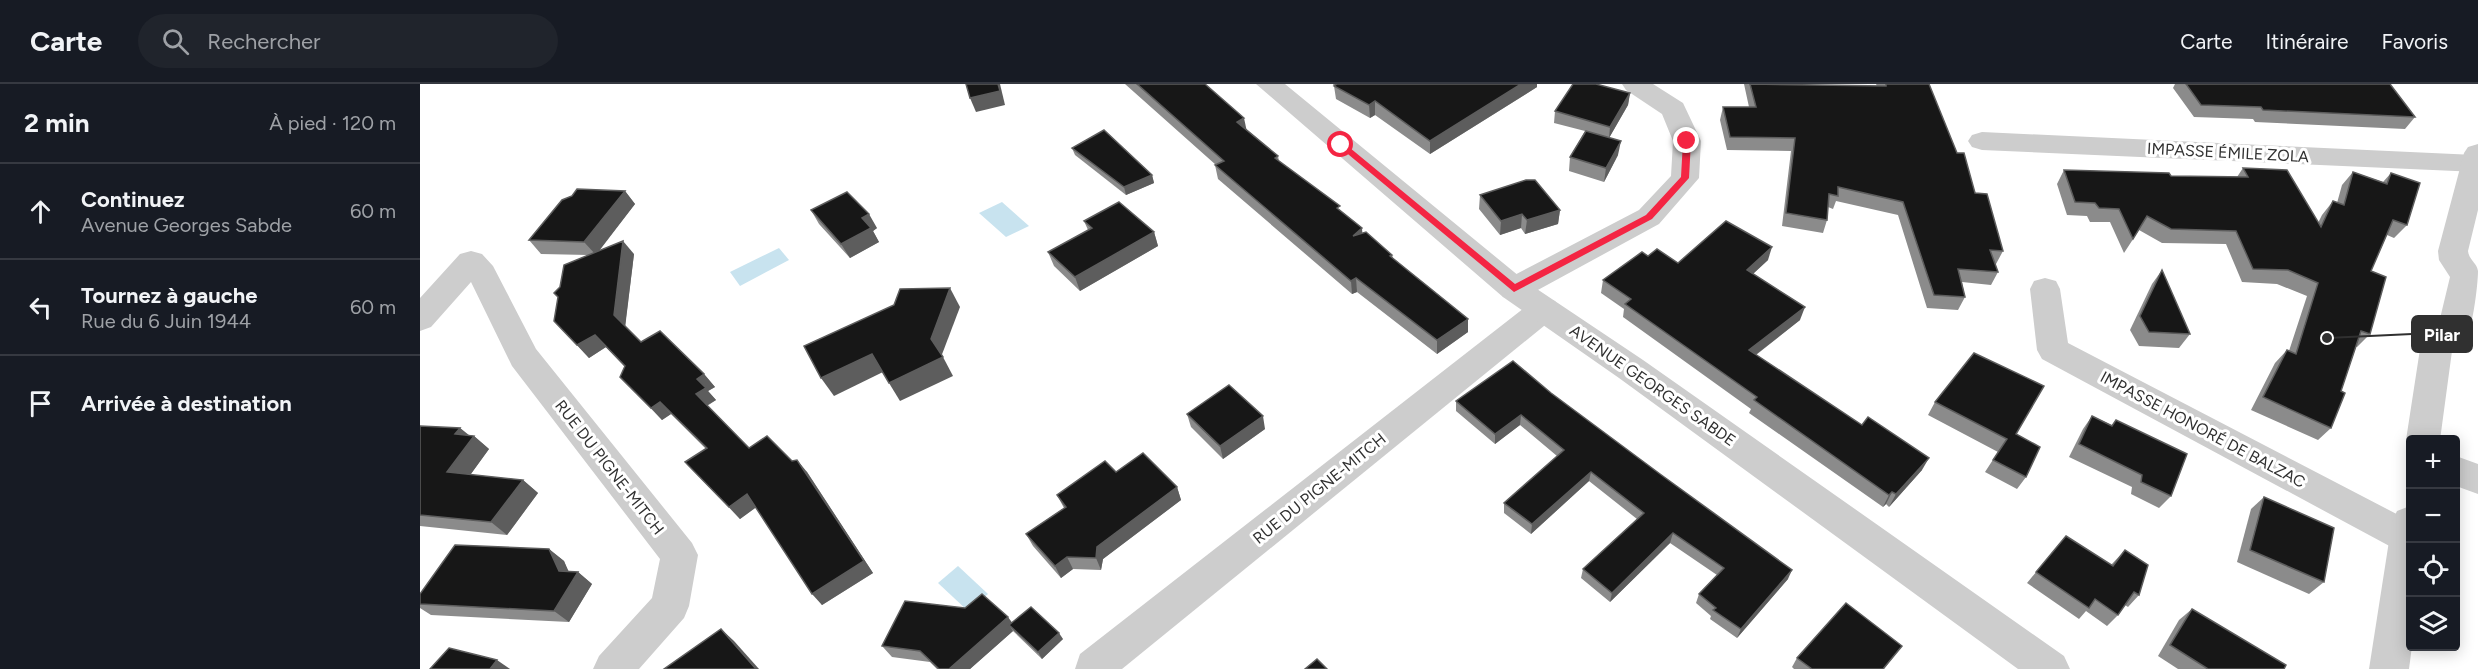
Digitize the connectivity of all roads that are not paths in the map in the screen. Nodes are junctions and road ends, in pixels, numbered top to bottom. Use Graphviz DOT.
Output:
graph roads {
  1 [pos="1269,84"];
  2 [pos="1635,84"];
  3 [pos="1982,141"];
  4 [pos="2476,158"];
  5 [pos="2044,288"];
  6 [pos="1514,289"];
  7 [pos="1544,309"];
  8 [pos="420,319"];
  9 [pos="2424,435"];
  10 [pos="2460,472"];
  11 [pos="2478,479"];
  12 [pos="2406,528"];
  13 [pos="2407,543"];
  14 [pos="1094,667"];
  15 [pos="613,669"];
  16 [pos="2050,669"];
  17 [pos="2389,669"];
  1 -- 6 [label="street, AVENUE GEORGES SABDE"];
  2 -- 6 [label="street"];
  3 -- 4 [label="street, IMPASSE ÉMILE ZOLA"];
  4 -- 9 [label="street"];
  5 -- 12 [label="street, IMPASSE HONORÉ DE BALZAC"];
  6 -- 7 [label="street, AVENUE GEORGES SABDE"];
  7 -- 14 [label="street, RUE DU PIGNE-MITCH"];
  7 -- 16 [label="street, AVENUE GEORGES SABDE"];
  8 -- 15 [label="street, RUE DU PIGNE-MITCH"];
  10 -- 11 [label="street"];
  13 -- 17 [label="street"];
}
